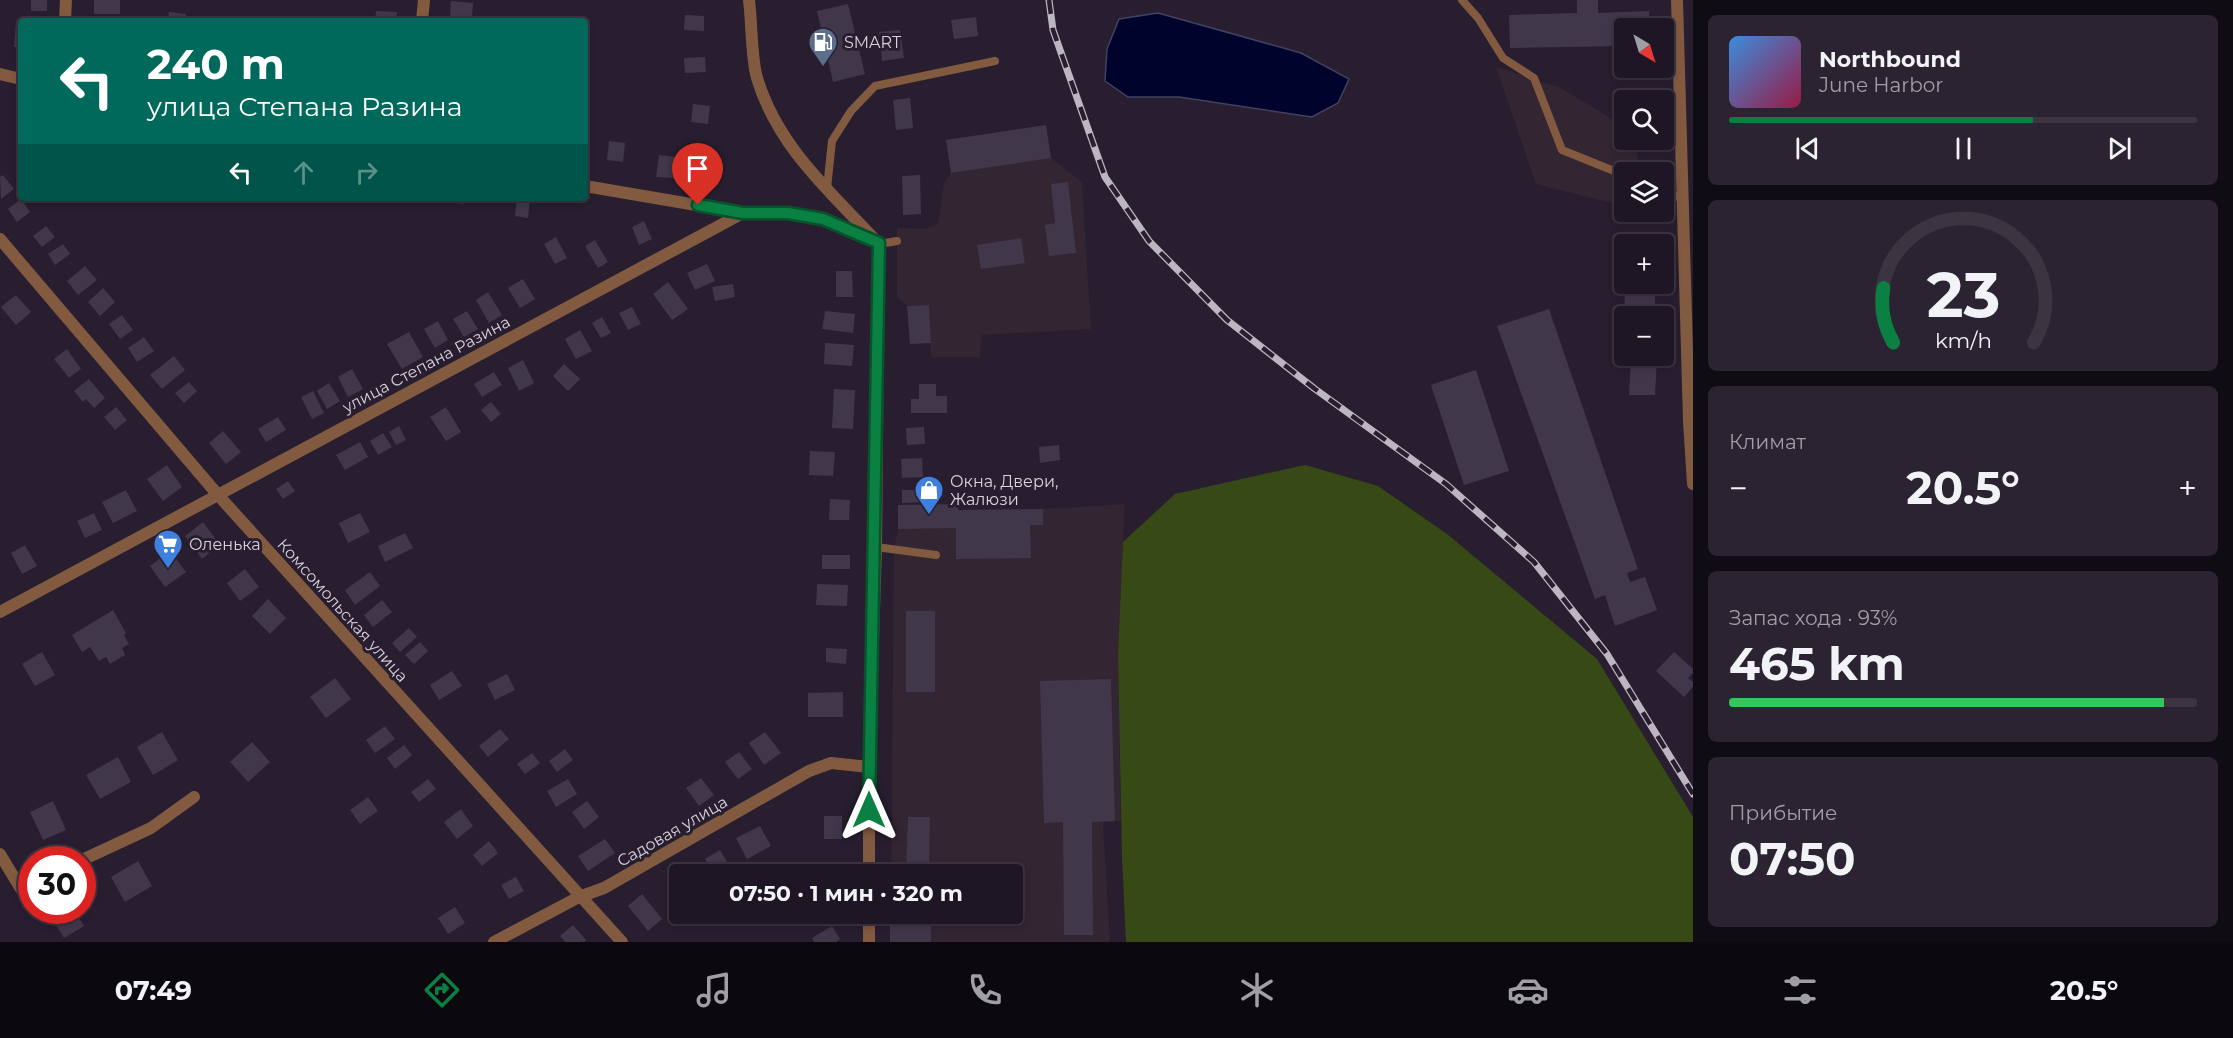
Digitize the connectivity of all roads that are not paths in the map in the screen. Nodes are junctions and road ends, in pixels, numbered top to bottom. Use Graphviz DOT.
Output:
graph roads {
  1 [pos="66,0"];
  2 [pos="424,0"];
  3 [pos="749,0"];
  4 [pos="1462,0"];
  5 [pos="1677,0"];
  6 [pos="65,18"];
  7 [pos="422,18"];
  8 [pos="994,61"];
  9 [pos="0,75"];
  10 [pos="18,78"];
  11 [pos="1614,171"];
  12 [pos="588,187"];
  13 [pos="827,188"];
  14 [pos="1674,195"];
  15 [pos="1683,199"];
  16 [pos="743,213"];
  17 [pos="0,239"];
  18 [pos="897,242"];
  19 [pos="879,243"];
  20 [pos="1691,421"];
  21 [pos="1693,484"];
  22 [pos="218,495"];
  23 [pos="876,547"];
  24 [pos="936,555"];
  25 [pos="0,612"];
  26 [pos="869,767"];
  27 [pos="194,797"];
  28 [pos="0,854"];
  29 [pos="96,854"];
  30 [pos="869,864"];
  31 [pos="18,884"];
  32 [pos="579,897"];
  33 [pos="869,924"];
  34 [pos="494,942"];
  35 [pos="622,942"];
  36 [pos="870,942"];
  1 -- 6 [label="street"];
  2 -- 7 [label="street"];
  3 -- 13 [label="street"];
  4 -- 11 [label="lane"];
  5 -- 15 [label="street"];
  8 -- 13 [label="lane"];
  9 -- 10 [label="street"];
  12 -- 16 [label="street"];
  13 -- 19 [label="street"];
  14 -- 15 [label="lane"];
  15 -- 20 [label="street"];
  16 -- 19 [label="street, улица Степана Разина"];
  16 -- 22 [label="street, улица Степана Разина"];
  17 -- 22 [label="street, Комсомольская улица"];
  18 -- 19 [label="lane"];
  19 -- 23 [label="street"];
  20 -- 21 [label="street"];
  22 -- 25 [label="street, улица Степана Разина"];
  22 -- 32 [label="street, Комсомольская улица"];
  23 -- 24 [label="lane"];
  23 -- 26 [label="street"];
  26 -- 30 [label="street"];
  26 -- 32 [label="street, Садовая улица"];
  27 -- 29 [label="street"];
  28 -- 31 [label="street"];
  32 -- 34 [label="street, Садовая улица"];
  32 -- 35 [label="street, Комсомольская улица"];
  33 -- 36 [label="street"];
}
